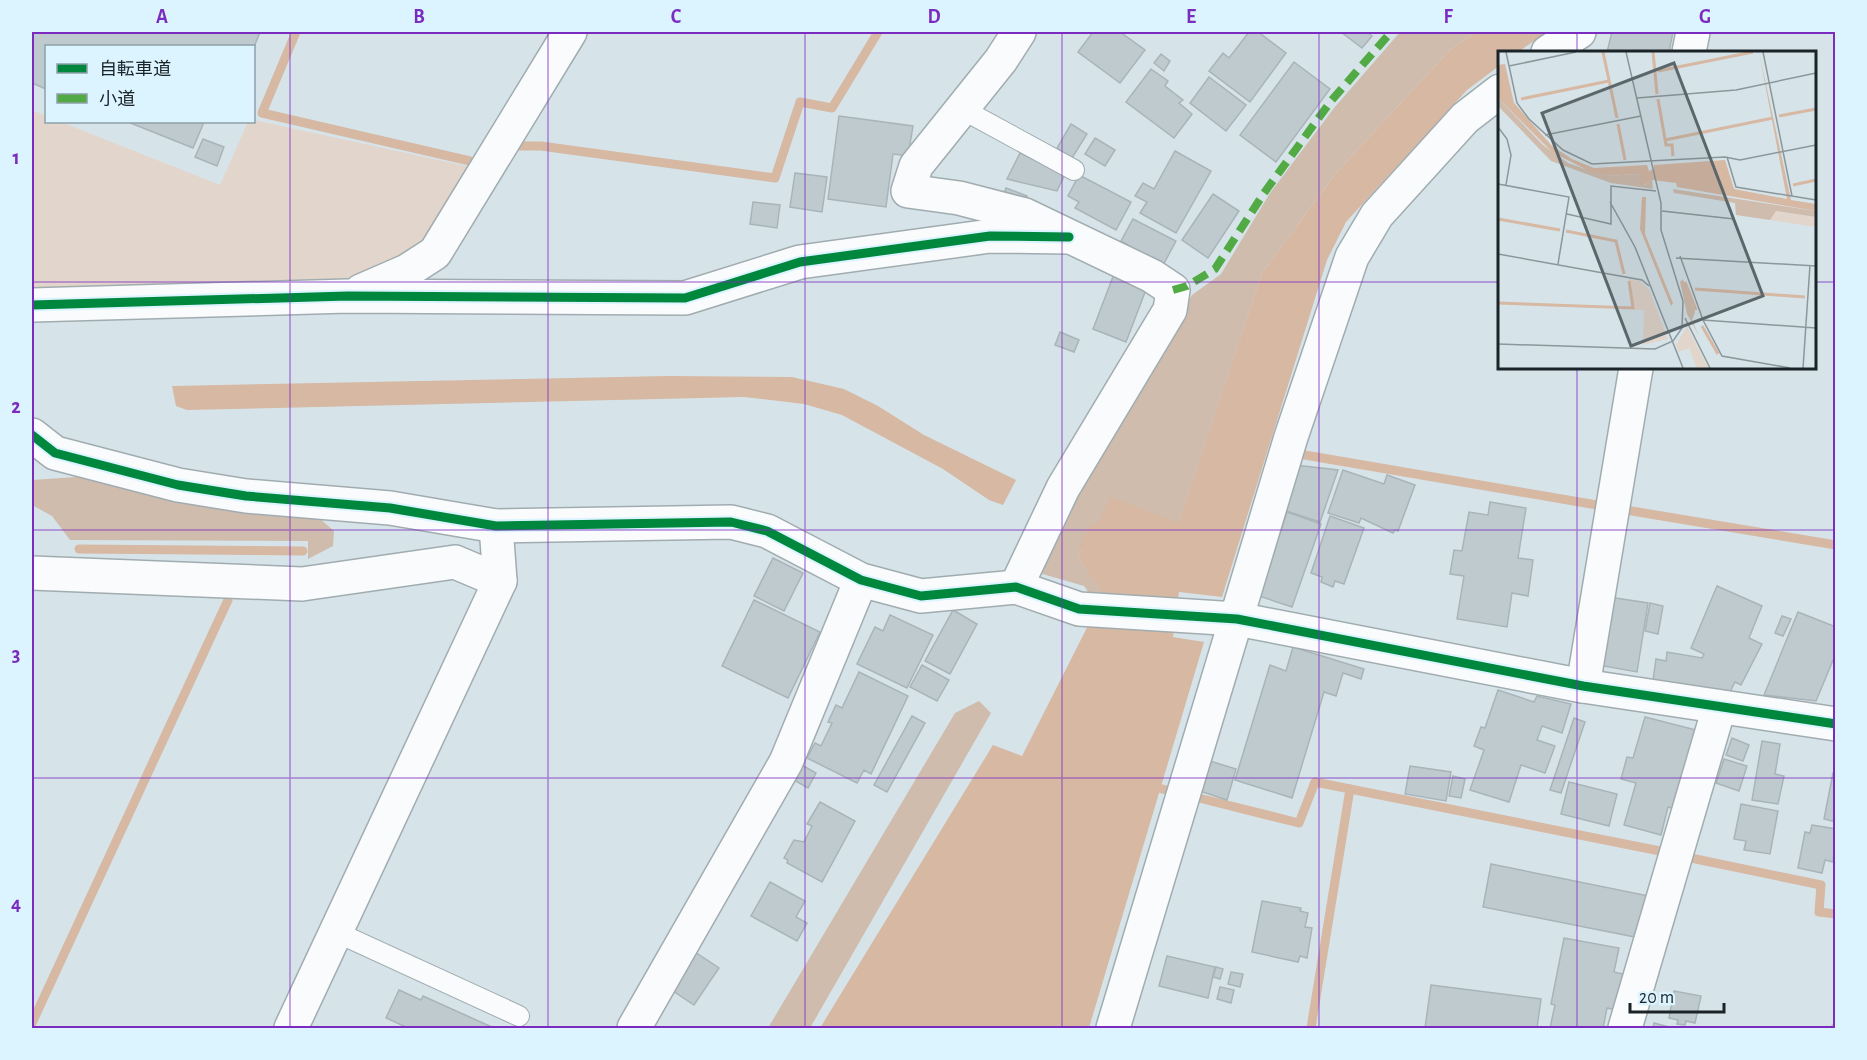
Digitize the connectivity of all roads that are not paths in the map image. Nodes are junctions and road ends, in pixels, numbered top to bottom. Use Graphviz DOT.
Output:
graph roads {
  1 [pos="570,32"];
  2 [pos="1019,32"];
  3 [pos="1579,32"];
  4 [pos="1693,32"];
  5 [pos="1550,51"];
  6 [pos="1689,51"];
  7 [pos="1498,93"];
  8 [pos="962,109"];
  9 [pos="1074,170"];
  10 [pos="1069,237"];
  11 [pos="348,296"];
  12 [pos="32,305"];
  13 [pos="1636,369"];
  14 [pos="39,450"];
  15 [pos="496,526"];
  16 [pos="32,573"];
  17 [pos="861,580"];
  18 [pos="500,581"];
  19 [pos="1016,587"];
  20 [pos="1237,619"];
  21 [pos="1583,686"];
  22 [pos="1719,708"];
  23 [pos="1836,724"];
  24 [pos="336,932"];
  25 [pos="519,1016"];
  26 [pos="291,1029"];
  27 [pos="634,1029"];
  28 [pos="1113,1029"];
  29 [pos="1625,1029"];
  1 -- 11 [label="street"];
  2 -- 8 [label="street"];
  3 -- 5 [label="street"];
  4 -- 6 [label="street"];
  7 -- 20 [label="street"];
  8 -- 9 [label="lane"];
  8 -- 10 [label="street"];
  10 -- 11 [label="street"];
  10 -- 19 [label="street"];
  11 -- 12 [label="street"];
  13 -- 21 [label="street"];
  14 -- 15 [label="street"];
  15 -- 17 [label="street"];
  15 -- 18 [label="street"];
  16 -- 18 [label="street"];
  17 -- 19 [label="street"];
  17 -- 27 [label="street"];
  18 -- 24 [label="street"];
  19 -- 20 [label="street"];
  20 -- 21 [label="street"];
  20 -- 28 [label="street"];
  21 -- 22 [label="street"];
  22 -- 23 [label="street"];
  22 -- 29 [label="street"];
  24 -- 25 [label="lane"];
  24 -- 26 [label="street"];
}
